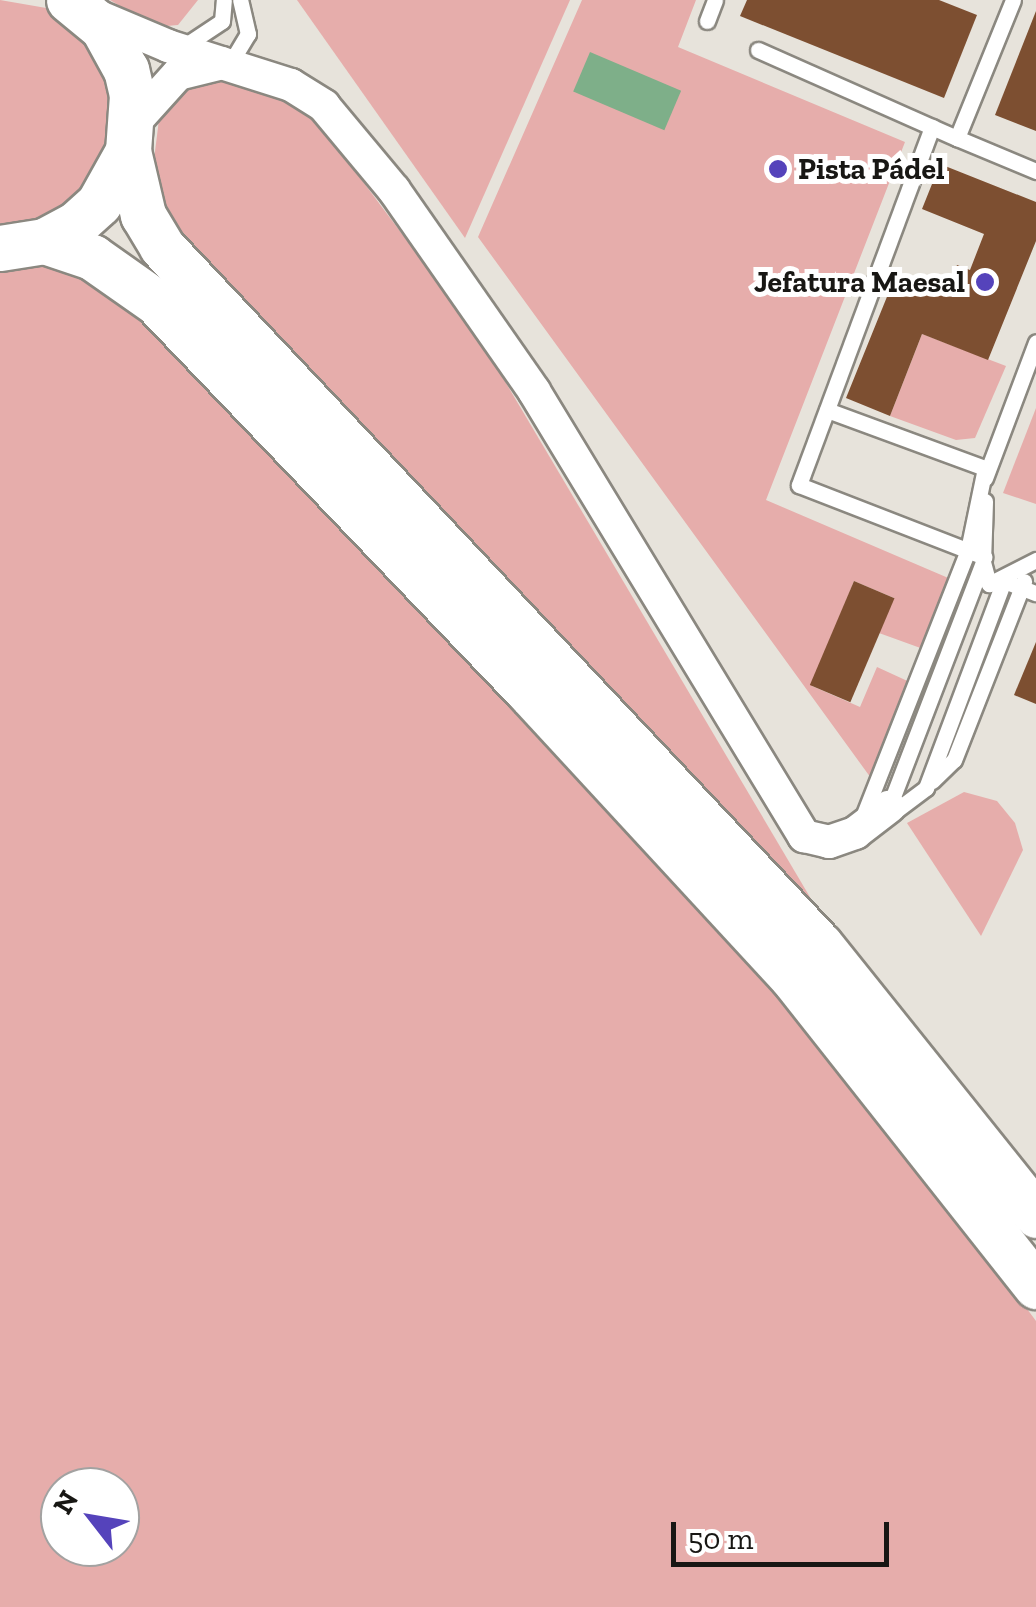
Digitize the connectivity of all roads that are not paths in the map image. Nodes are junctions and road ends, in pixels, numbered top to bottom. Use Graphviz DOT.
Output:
graph roads {
  1 [pos="224,0"];
  2 [pos="240,0"];
  3 [pos="716,0"];
  4 [pos="1008,1"];
  5 [pos="75,4"];
  6 [pos="706,21"];
  7 [pos="168,46"];
  8 [pos="758,50"];
  9 [pos="231,62"];
  10 [pos="932,127"];
  11 [pos="130,138"];
  12 [pos="958,138"];
  13 [pos="1036,171"];
  14 [pos="44,241"];
  15 [pos="0,248"];
  16 [pos="1036,342"];
  17 [pos="826,410"];
  18 [pos="985,468"];
  19 [pos="968,550"];
  20 [pos="984,559"];
  21 [pos="1032,564"];
  22 [pos="1004,581"];
  23 [pos="1036,594"];
  24 [pos="926,788"];
  25 [pos="889,807"];
  26 [pos="856,834"];
  27 [pos="1036,1216"];
  28 [pos="1036,1286"];
  1 -- 7 [label="lane"];
  2 -- 9 [label="lane"];
  3 -- 6 [label="lane"];
  4 -- 12 [label="lane"];
  5 -- 7 [label="street"];
  5 -- 11 [label="main road"];
  7 -- 9 [label="street"];
  8 -- 10 [label="lane"];
  9 -- 11 [label="street"];
  9 -- 26 [label="street"];
  10 -- 12 [label="lane"];
  10 -- 17 [label="lane"];
  11 -- 14 [label="main road"];
  11 -- 27 [label="main road"];
  12 -- 13 [label="lane"];
  14 -- 15 [label="main road"];
  14 -- 28 [label="main road"];
  16 -- 18 [label="lane"];
  17 -- 18 [label="lane"];
  17 -- 19 [label="lane"];
  18 -- 19 [label="lane"];
  18 -- 20 [label="lane"];
  19 -- 20 [label="lane"];
  19 -- 26 [label="lane"];
  20 -- 22 [label="lane"];
  20 -- 25 [label="lane"];
  21 -- 22 [label="lane"];
  21 -- 24 [label="lane"];
  22 -- 23 [label="lane"];
  22 -- 24 [label="lane"];
  24 -- 26 [label="lane"];
  25 -- 26 [label="street"];
}
